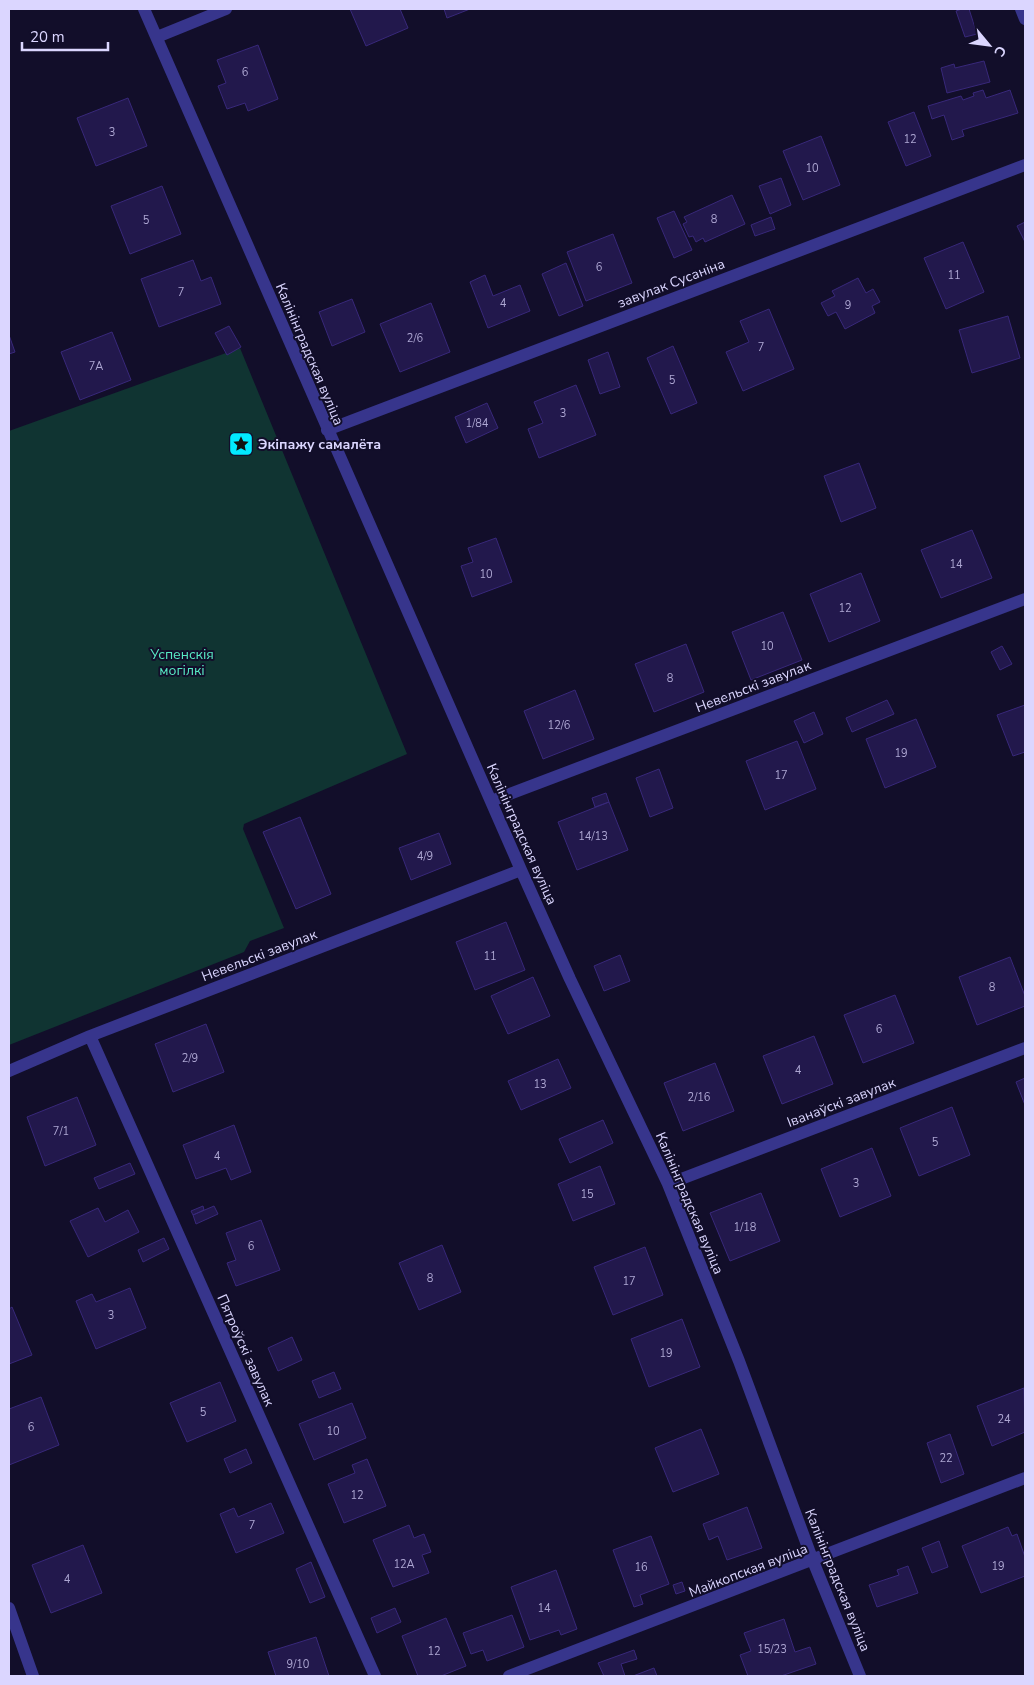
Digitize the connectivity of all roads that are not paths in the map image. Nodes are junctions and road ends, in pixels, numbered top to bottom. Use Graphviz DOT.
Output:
graph roads {
  1 [pos="144,9"];
  2 [pos="226,9"];
  3 [pos="1021,9"];
  4 [pos="1025,19"];
  5 [pos="157,37"];
  6 [pos="1025,165"];
  7 [pos="327,430"];
  8 [pos="1025,599"];
  9 [pos="491,801"];
  10 [pos="521,870"];
  11 [pos="90,1036"];
  12 [pos="1025,1048"];
  13 [pos="9,1071"];
  14 [pos="668,1184"];
  15 [pos="1025,1478"];
  16 [pos="813,1561"];
  17 [pos="9,1608"];
  18 [pos="33,1676"];
  19 [pos="374,1676"];
  20 [pos="509,1676"];
  21 [pos="860,1676"];
  1 -- 5 [label="street, Калінінградская вуліца"];
  2 -- 5 [label="street"];
  3 -- 4 [label="street"];
  5 -- 7 [label="street, Калінінградская вуліца"];
  6 -- 7 [label="street, завулак Сусаніна"];
  7 -- 9 [label="street, Калінінградская вуліца"];
  8 -- 9 [label="street, Невельскі завулак"];
  9 -- 10 [label="street, Калінінградская вуліца"];
  10 -- 11 [label="street, Невельскі завулак"];
  10 -- 14 [label="street, Калінінградская вуліца"];
  11 -- 13 [label="street, Невельскі завулак"];
  11 -- 19 [label="street, Пятроўскі завулак"];
  12 -- 14 [label="street, Іванаўскі завулак"];
  14 -- 16 [label="street, Калінінградская вуліца"];
  15 -- 16 [label="street, Майкопская вуліца"];
  16 -- 20 [label="street, Майкопская вуліца"];
  16 -- 21 [label="street, Калінінградская вуліца"];
  17 -- 18 [label="street"];
}
